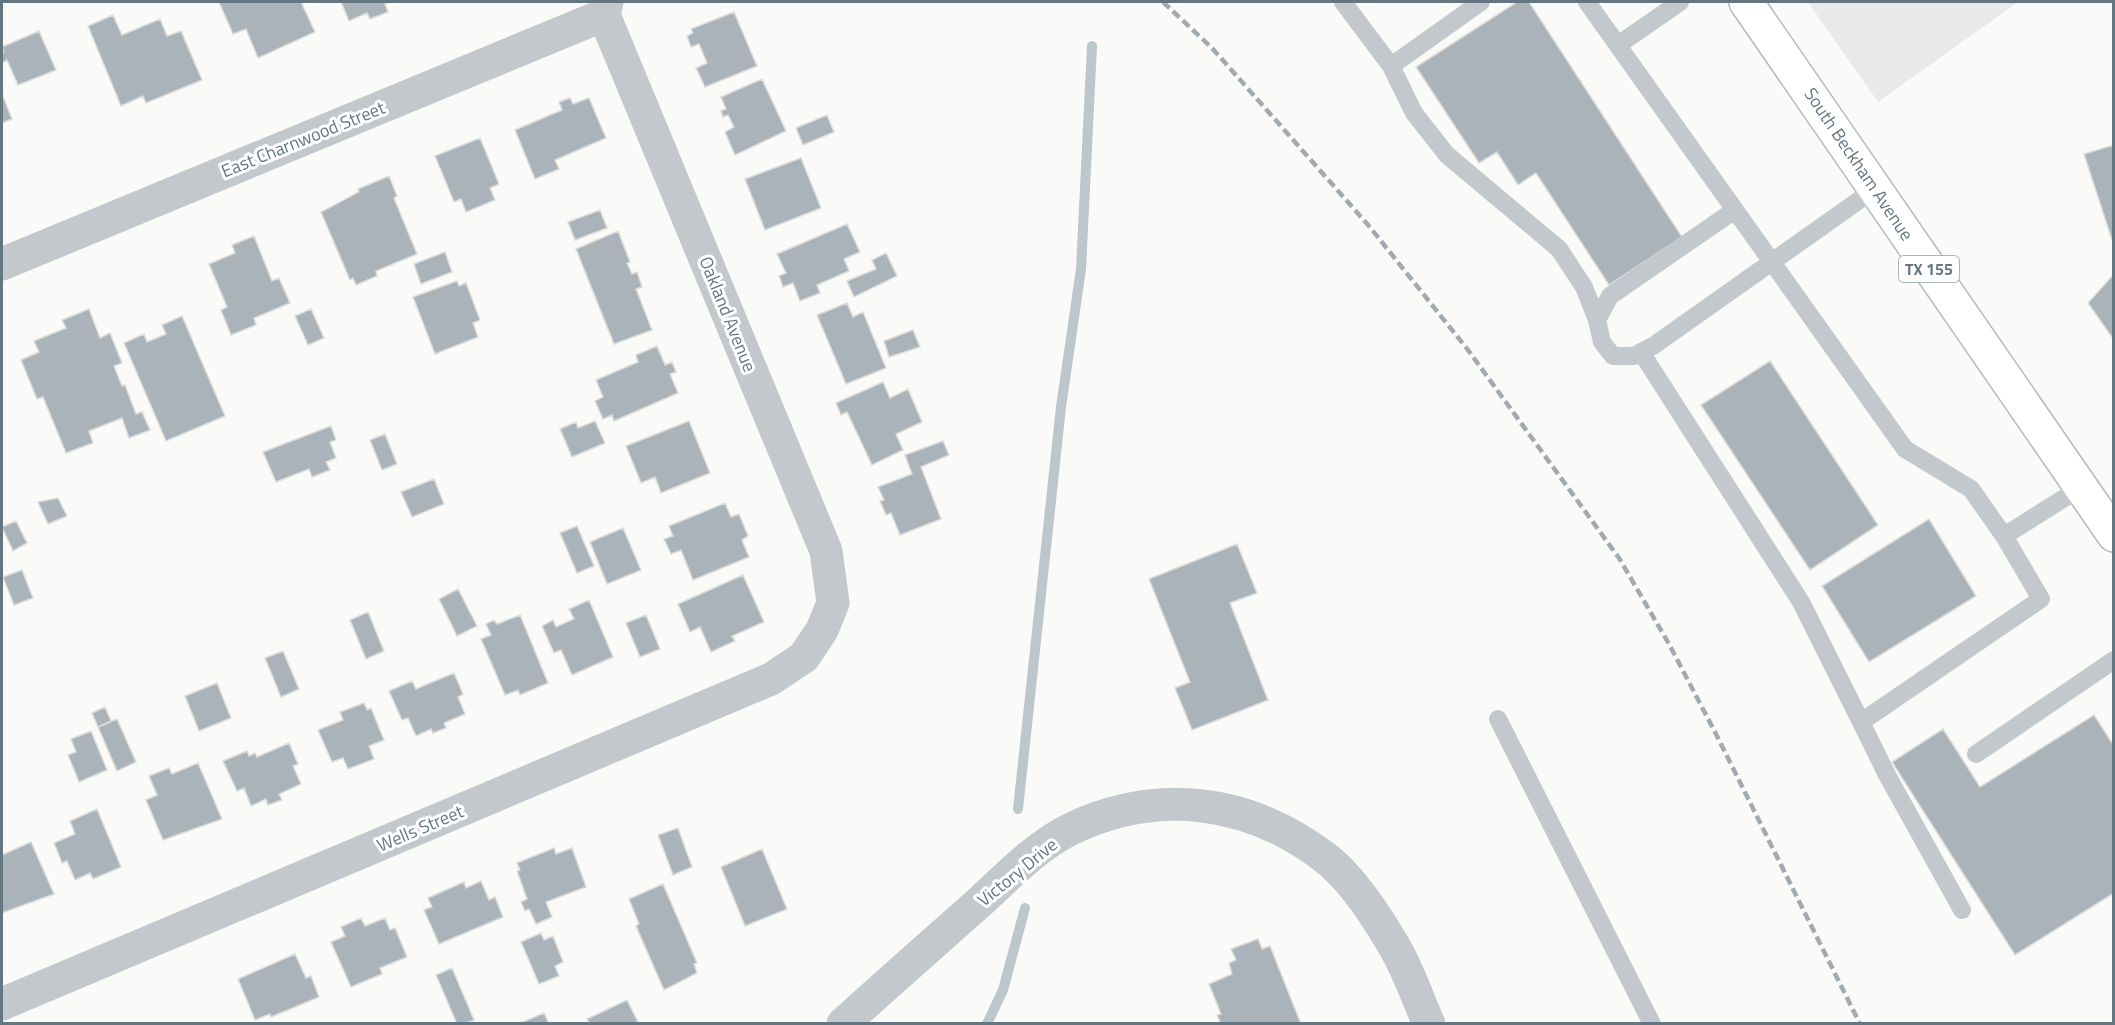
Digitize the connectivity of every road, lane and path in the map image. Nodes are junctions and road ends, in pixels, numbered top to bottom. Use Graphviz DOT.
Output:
graph roads {
  1 [pos="1343,2"];
  2 [pos="1481,2"];
  3 [pos="1587,2"];
  4 [pos="1680,2"];
  5 [pos="1746,2"];
  6 [pos="605,8"];
  7 [pos="1618,45"];
  8 [pos="1391,66"];
  9 [pos="1875,189"];
  10 [pos="1735,210"];
  11 [pos="1773,262"];
  12 [pos="2,264"];
  13 [pos="1597,320"];
  14 [pos="1641,352"];
  15 [pos="2080,488"];
  16 [pos="2114,535"];
  17 [pos="2004,536"];
  18 [pos="822,630"];
  19 [pos="2114,660"];
  20 [pos="1498,719"];
  21 [pos="1861,722"];
  22 [pos="1976,754"];
  23 [pos="1962,910"];
  24 [pos="2,1004"];
  25 [pos="843,1023"];
  26 [pos="1429,1023"];
  27 [pos="1652,1023"];
  1 -- 8 [label="lane"];
  2 -- 8 [label="lane"];
  3 -- 7 [label="lane"];
  4 -- 7 [label="lane"];
  5 -- 9 [label="main road, South Beckham Avenue / TX 155"];
  6 -- 12 [label="street, East Charnwood Street"];
  6 -- 18 [label="street, Oakland Avenue"];
  7 -- 10 [label="lane"];
  8 -- 13 [label="lane"];
  9 -- 11 [label="lane"];
  9 -- 15 [label="main road, South Beckham Avenue / TX 155"];
  10 -- 11 [label="lane"];
  10 -- 13 [label="lane"];
  11 -- 14 [label="lane"];
  11 -- 17 [label="lane"];
  13 -- 14 [label="lane"];
  14 -- 21 [label="lane"];
  15 -- 16 [label="main road, South Beckham Avenue / TX 155"];
  15 -- 17 [label="lane"];
  17 -- 21 [label="lane"];
  18 -- 24 [label="street, Wells Street"];
  19 -- 22 [label="lane"];
  20 -- 27 [label="lane"];
  21 -- 23 [label="lane"];
  25 -- 26 [label="street, Victory Drive"];
}
